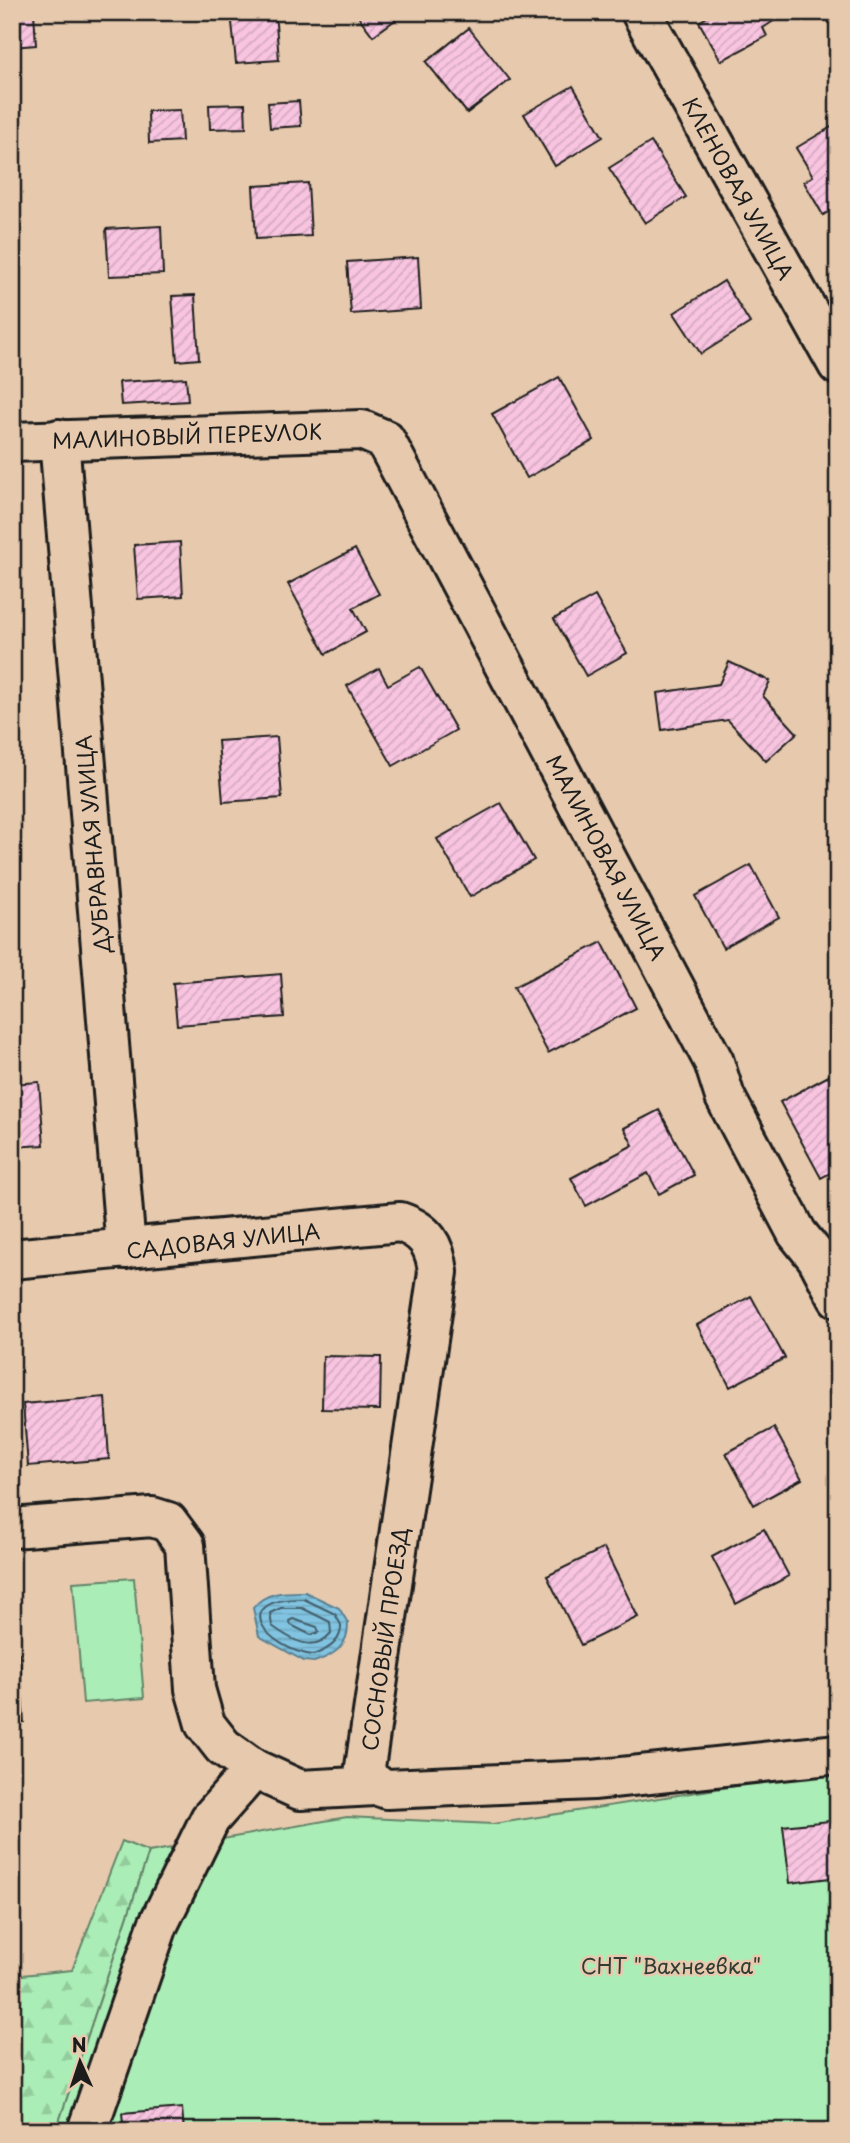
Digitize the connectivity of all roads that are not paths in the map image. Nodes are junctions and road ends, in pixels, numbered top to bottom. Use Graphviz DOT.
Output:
graph roads {
  1 [pos="641,12"];
  2 [pos="838,365"];
  3 [pos="362,430"];
  4 [pos="59,439"];
  5 [pos="12,442"];
  6 [pos="429,1238"];
  7 [pos="126,1249"];
  8 [pos="12,1259"];
  9 [pos="838,1298"];
  10 [pos="12,1528"];
  11 [pos="838,1754"];
  12 [pos="254,1769"];
  13 [pos="375,1786"];
  14 [pos="87,2131"];
  1 -- 2 [label="street, КЛЕНОВАЯ УЛИЦА"];
  3 -- 4 [label="street, МАЛИНОВЫЙ ПЕРЕУЛОК"];
  3 -- 9 [label="street, МАЛИНОВАЯ УЛИЦА"];
  4 -- 5 [label="street, МАЛИНОВЫЙ ПЕРЕУЛОК"];
  4 -- 7 [label="street, ДУБРАВНАЯ УЛИЦА"];
  6 -- 7 [label="street, САДОВАЯ УЛИЦА"];
  6 -- 13 [label="street, СОСНОВЫЙ ПРОЕЗД"];
  7 -- 8 [label="street, САДОВАЯ УЛИЦА"];
  10 -- 12 [label="street"];
  11 -- 13 [label="street"];
  12 -- 13 [label="street"];
  12 -- 14 [label="street"];
}
